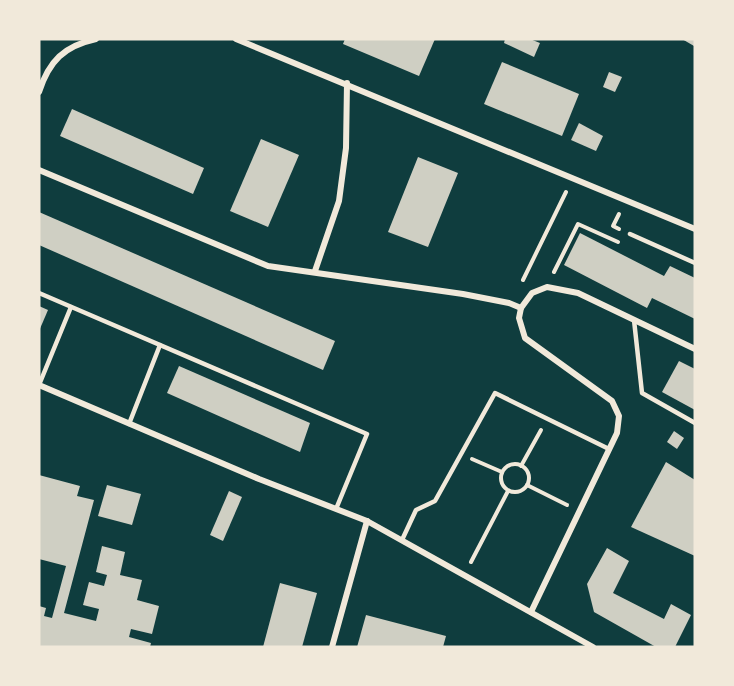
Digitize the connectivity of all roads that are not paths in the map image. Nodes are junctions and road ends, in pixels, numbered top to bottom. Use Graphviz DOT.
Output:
graph roads {
  1 [pos="96,39"];
  2 [pos="236,39"];
  3 [pos="347,83"];
  4 [pos="39,92"];
  5 [pos="39,170"];
  6 [pos="695,229"];
  7 [pos="630,234"];
  8 [pos="695,263"];
  9 [pos="315,271"];
  10 [pos="39,293"];
  11 [pos="72,307"];
  12 [pos="521,308"];
  13 [pos="634,320"];
  14 [pos="160,345"];
  15 [pos="695,349"];
  16 [pos="39,385"];
  17 [pos="695,423"];
  18 [pos="129,424"];
  19 [pos="609,448"];
  20 [pos="336,509"];
  21 [pos="367,521"];
  22 [pos="402,540"];
  23 [pos="531,612"];
  24 [pos="332,647"];
  25 [pos="593,647"];
  1 -- 4 [label="street"];
  2 -- 3 [label="street"];
  3 -- 6 [label="street"];
  3 -- 9 [label="street"];
  5 -- 9 [label="street"];
  7 -- 8 [label="lane"];
  9 -- 12 [label="street"];
  10 -- 11 [label="lane"];
  11 -- 14 [label="lane"];
  11 -- 16 [label="lane"];
  12 -- 13 [label="street"];
  12 -- 19 [label="street"];
  13 -- 15 [label="street"];
  13 -- 17 [label="lane"];
  14 -- 18 [label="lane"];
  14 -- 20 [label="lane"];
  16 -- 18 [label="street"];
  18 -- 20 [label="street"];
  19 -- 22 [label="lane"];
  19 -- 23 [label="street"];
  20 -- 21 [label="street"];
  21 -- 22 [label="street"];
  21 -- 24 [label="street"];
  22 -- 23 [label="street"];
  23 -- 25 [label="street"];
}
